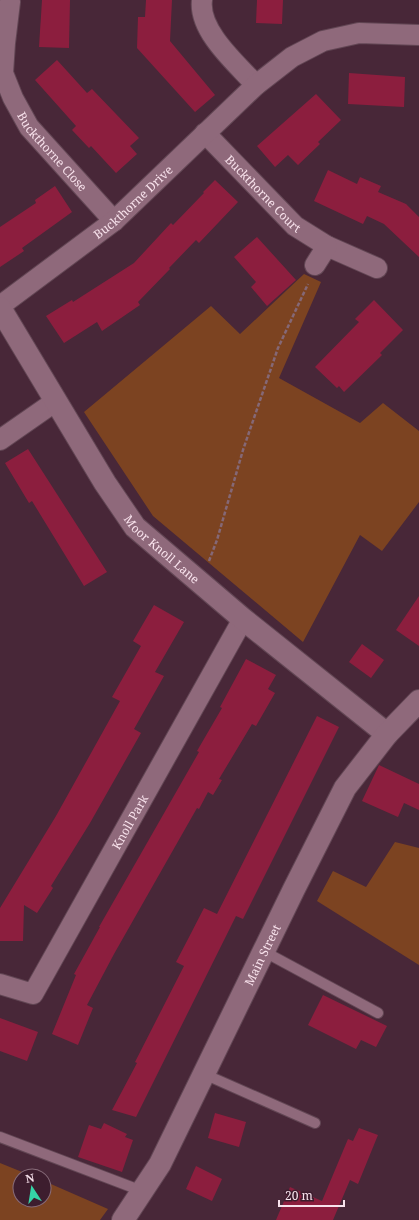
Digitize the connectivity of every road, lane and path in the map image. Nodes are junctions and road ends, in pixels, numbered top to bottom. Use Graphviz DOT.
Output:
graph roads {
  1 [pos="202,0"];
  2 [pos="10,1"];
  3 [pos="419,35"];
  4 [pos="2,73"];
  5 [pos="256,85"];
  6 [pos="205,133"];
  7 [pos="114,221"];
  8 [pos="327,246"];
  9 [pos="315,265"];
  10 [pos="377,268"];
  11 [pos="0,307"];
  12 [pos="56,401"];
  13 [pos="0,440"];
  14 [pos="199,582"];
  15 [pos="243,619"];
  16 [pos="419,701"];
  17 [pos="387,734"];
  18 [pos="263,951"];
  19 [pos="0,984"];
  20 [pos="378,1013"];
  21 [pos="204,1074"];
  22 [pos="316,1123"];
  23 [pos="0,1137"];
  24 [pos="142,1191"];
  25 [pos="123,1220"];
  1 -- 5 [label="street"];
  2 -- 4 [label="street, Buckthorne Close"];
  3 -- 5 [label="street, Buckthorne Drive"];
  4 -- 7 [label="street, Buckthorne Close"];
  5 -- 6 [label="street, Buckthorne Drive"];
  6 -- 7 [label="street, Buckthorne Drive"];
  6 -- 8 [label="street, Buckthorne Court"];
  7 -- 11 [label="street, Buckthorne Drive"];
  8 -- 9 [label="street"];
  8 -- 10 [label="street, Buckthorne Court"];
  9 -- 14 [label="path"];
  11 -- 12 [label="street, Moor Knoll Lane"];
  12 -- 13 [label="street"];
  12 -- 14 [label="street, Moor Knoll Lane"];
  14 -- 15 [label="street, Moor Knoll Lane"];
  15 -- 17 [label="street, Moor Knoll Lane"];
  15 -- 19 [label="street, Knoll Park"];
  16 -- 17 [label="street, Main Street"];
  17 -- 18 [label="street, Main Street"];
  18 -- 20 [label="lane"];
  18 -- 21 [label="street, Main Street"];
  21 -- 22 [label="lane"];
  21 -- 24 [label="street, Main Street"];
  23 -- 24 [label="lane"];
  24 -- 25 [label="street, Main Street"];
}
